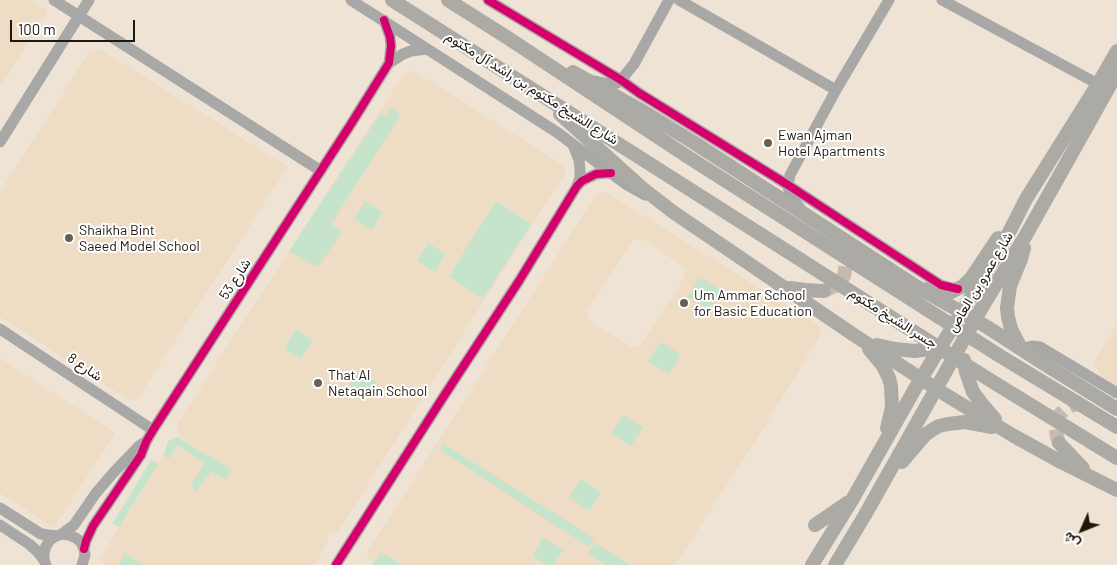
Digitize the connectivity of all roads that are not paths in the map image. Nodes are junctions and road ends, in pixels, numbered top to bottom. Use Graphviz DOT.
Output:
graph roads {
  1 [pos="54,0"];
  2 [pos="89,0"];
  3 [pos="351,0"];
  4 [pos="392,0"];
  5 [pos="448,0"];
  6 [pos="488,0"];
  7 [pos="669,0"];
  8 [pos="680,0"];
  9 [pos="888,0"];
  10 [pos="942,0"];
  11 [pos="79,16"];
  12 [pos="384,20"];
  13 [pos="508,38"];
  14 [pos="427,49"];
  15 [pos="1117,51"];
  16 [pos="388,63"];
  17 [pos="634,64"];
  18 [pos="1117,73"];
  19 [pos="584,77"];
  20 [pos="620,80"];
  21 [pos="1098,84"];
  22 [pos="532,88"];
  23 [pos="836,90"];
  24 [pos="638,93"];
  25 [pos="0,142"];
  26 [pos="572,143"];
  27 [pos="685,155"];
  28 [pos="792,170"];
  29 [pos="321,171"];
  30 [pos="611,174"];
  31 [pos="774,176"];
  32 [pos="671,177"];
  33 [pos="788,185"];
  34 [pos="577,186"];
  35 [pos="662,204"];
  36 [pos="805,214"];
  37 [pos="1012,228"];
  38 [pos="832,231"];
  39 [pos="1026,235"];
  40 [pos="843,250"];
  41 [pos="914,285"];
  42 [pos="784,287"];
  43 [pos="958,289"];
  44 [pos="824,291"];
  45 [pos="936,307"];
  46 [pos="961,312"];
  47 [pos="975,320"];
  48 [pos="0,329"];
  49 [pos="854,334"];
  50 [pos="946,341"];
  51 [pos="867,342"];
  52 [pos="958,348"];
  53 [pos="1021,349"];
  54 [pos="915,350"];
  55 [pos="1088,375"];
  56 [pos="1071,381"];
  57 [pos="926,384"];
  58 [pos="1117,393"];
  59 [pos="1084,403"];
  60 [pos="1117,409"];
  61 [pos="1117,427"];
  62 [pos="153,430"];
  63 [pos="1004,430"];
  64 [pos="146,442"];
  65 [pos="1060,443"];
  66 [pos="876,458"];
  67 [pos="1117,458"];
  68 [pos="886,476"];
  69 [pos="1099,481"];
  70 [pos="1117,490"];
  71 [pos="852,500"];
  72 [pos="0,508"];
  73 [pos="0,525"];
  74 [pos="815,525"];
  75 [pos="59,535"];
  76 [pos="84,556"];
  77 [pos="45,562"];
  78 [pos="93,565"];
  79 [pos="336,565"];
  80 [pos="812,565"];
  81 [pos="835,565"];
  1 -- 11 [label="street"];
  2 -- 11 [label="street"];
  3 -- 12 [label="street"];
  4 -- 22 [label="main road, شارع الشيخ مكتوم بن راشد آل مكتوم"];
  5 -- 13 [label="main road, شارع الشيخ مكتوم بن راشد آل مكتوم"];
  6 -- 20 [label="street"];
  7 -- 17 [label="street"];
  8 -- 23 [label="street"];
  9 -- 23 [label="street"];
  10 -- 21 [label="street"];
  11 -- 25 [label="street"];
  11 -- 29 [label="street"];
  12 -- 14 [label="street"];
  12 -- 16 [label="street, شارع 53"];
  13 -- 19 [label="main road"];
  13 -- 27 [label="main road, شارع الشيخ مكتوم بن راشد آل مكتوم"];
  14 -- 16 [label="street"];
  14 -- 26 [label="street"];
  15 -- 21 [label="main road, شارع عمرو بن العاص"];
  16 -- 29 [label="street, شارع 53"];
  17 -- 20 [label="street"];
  17 -- 24 [label="street"];
  18 -- 39 [label="main road, شارع عمرو بن العاص"];
  19 -- 20 [label="street"];
  19 -- 36 [label="main road"];
  20 -- 24 [label="street"];
  21 -- 37 [label="main road, شارع عمرو بن العاص"];
  22 -- 32 [label="main road, شارع الشيخ مكتوم بن راشد آل مكتوم"];
  22 -- 35 [label="main road"];
  23 -- 28 [label="street"];
  24 -- 31 [label="street"];
  26 -- 30 [label="street"];
  26 -- 34 [label="street"];
  27 -- 61 [label="main road, جسر الشيخ مكتوم"];
  28 -- 31 [label="street"];
  28 -- 33 [label="street"];
  29 -- 62 [label="street, شارع 53"];
  30 -- 34 [label="street"];
  30 -- 35 [label="street"];
  31 -- 33 [label="street"];
  32 -- 67 [label="main road, جسر الشيخ مكتوم"];
  33 -- 36 [label="street"];
  33 -- 43 [label="street"];
  34 -- 79 [label="street"];
  35 -- 42 [label="main road"];
  36 -- 38 [label="main road"];
  37 -- 43 [label="main road"];
  37 -- 46 [label="main road, شارع عمرو بن العاص"];
  38 -- 40 [label="main road"];
  38 -- 41 [label="main road"];
  39 -- 47 [label="main road, شارع عمرو بن العاص"];
  39 -- 53 [label="main road"];
  41 -- 43 [label="main road"];
  41 -- 45 [label="main road"];
  41 -- 46 [label="main road"];
  42 -- 44 [label="main road"];
  42 -- 49 [label="main road"];
  45 -- 50 [label="main road"];
  45 -- 54 [label="main road"];
  46 -- 47 [label="main road"];
  46 -- 50 [label="main road, شارع عمرو بن العاص"];
  46 -- 52 [label="main road"];
  47 -- 52 [label="main road, شارع عمرو بن العاص"];
  47 -- 53 [label="main road"];
  48 -- 62 [label="street, شارع 8"];
  49 -- 51 [label="main road"];
  49 -- 66 [label="main road"];
  50 -- 52 [label="main road"];
  50 -- 52 [label="main road"];
  50 -- 54 [label="main road"];
  50 -- 57 [label="main road, شارع عمرو بن العاص"];
  51 -- 54 [label="main road"];
  51 -- 57 [label="main road"];
  52 -- 53 [label="main road"];
  52 -- 57 [label="main road"];
  52 -- 63 [label="main road"];
  53 -- 55 [label="street"];
  53 -- 56 [label="main road"];
  55 -- 56 [label="main road"];
  55 -- 58 [label="street"];
  56 -- 60 [label="main road"];
  57 -- 63 [label="main road"];
  57 -- 66 [label="main road, شارع عمرو بن العاص"];
  57 -- 68 [label="main road"];
  59 -- 60 [label="main road"];
  62 -- 64 [label="street, شارع 53"];
  63 -- 68 [label="main road"];
  63 -- 69 [label="main road"];
  64 -- 75 [label="street, شارع 53"];
  64 -- 76 [label="street, شارع 53"];
  65 -- 69 [label="main road"];
  66 -- 71 [label="main road, شارع عمرو بن العاص"];
  68 -- 81 [label="main road"];
  69 -- 70 [label="main road"];
  71 -- 74 [label="main road"];
  71 -- 80 [label="main road, شارع عمرو بن العاص"];
  72 -- 75 [label="street"];
  73 -- 77 [label="street"];
  75 -- 76 [label="street"];
  75 -- 77 [label="street, شارع 53"];
  76 -- 78 [label="street"];
}
